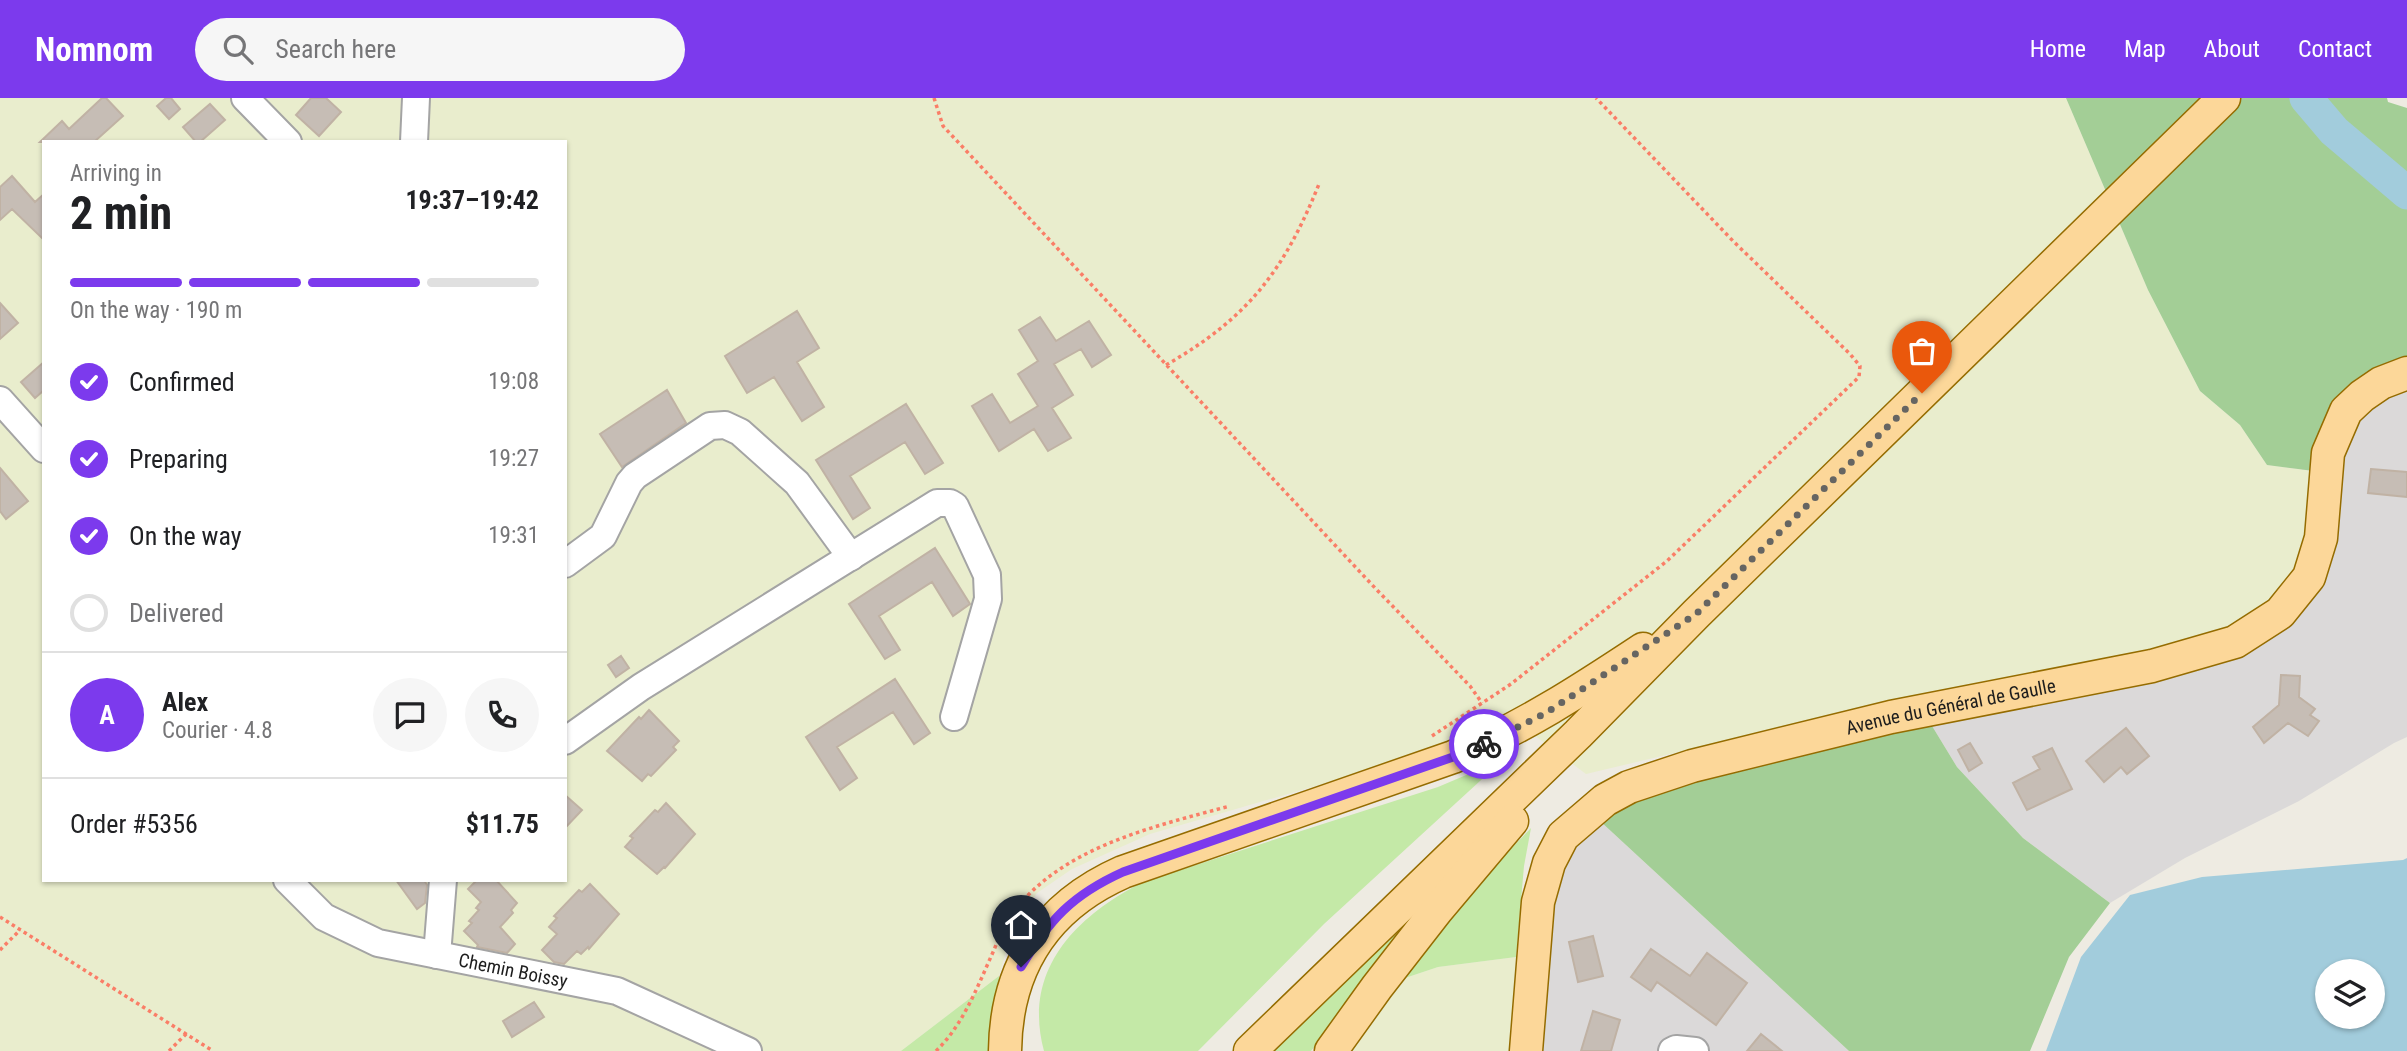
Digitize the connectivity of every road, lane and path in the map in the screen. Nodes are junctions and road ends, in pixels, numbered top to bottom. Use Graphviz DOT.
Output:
graph roads {
  1 [pos="245,98"];
  2 [pos="416,98"];
  3 [pos="934,98"];
  4 [pos="1596,98"];
  5 [pos="2224,98"];
  6 [pos="286,140"];
  7 [pos="414,140"];
  8 [pos="1319,184"];
  9 [pos="1166,365"];
  10 [pos="2407,373"];
  11 [pos="0,400"];
  12 [pos="40,437"];
  13 [pos="851,557"];
  14 [pos="567,563"];
  15 [pos="1696,614"];
  16 [pos="954,717"];
  17 [pos="1578,734"];
  18 [pos="567,740"];
  19 [pos="289,882"];
  20 [pos="443,882"];
  21 [pos="0,917"];
  22 [pos="20,930"];
  23 [pos="0,950"];
  24 [pos="437,955"];
  25 [pos="187,1033"];
  26 [pos="169,1051"];
  27 [pos="213,1051"];
  28 [pos="748,1051"];
  29 [pos="1005,1051"];
  30 [pos="1250,1051"];
  31 [pos="1331,1051"];
  32 [pos="1526,1051"];
  33 [pos="1672,1051"];
  34 [pos="1695,1051"];
  1 -- 6 [label="street"];
  2 -- 7 [label="street"];
  3 -- 9 [label="path"];
  4 -- 9 [label="path"];
  5 -- 15 [label="main road"];
  8 -- 9 [label="path"];
  10 -- 32 [label="main road, Avenue du Général de Gaulle"];
  11 -- 12 [label="street"];
  13 -- 14 [label="street"];
  13 -- 16 [label="street"];
  13 -- 18 [label="street"];
  15 -- 17 [label="main road"];
  15 -- 29 [label="main road"];
  17 -- 30 [label="main road"];
  17 -- 31 [label="main road"];
  19 -- 24 [label="street, Chemin Boissy"];
  20 -- 24 [label="street"];
  21 -- 22 [label="path"];
  22 -- 23 [label="path"];
  22 -- 25 [label="path"];
  24 -- 28 [label="street, Chemin Boissy"];
  25 -- 26 [label="path"];
  25 -- 27 [label="path"];
  33 -- 34 [label="street"];
}
